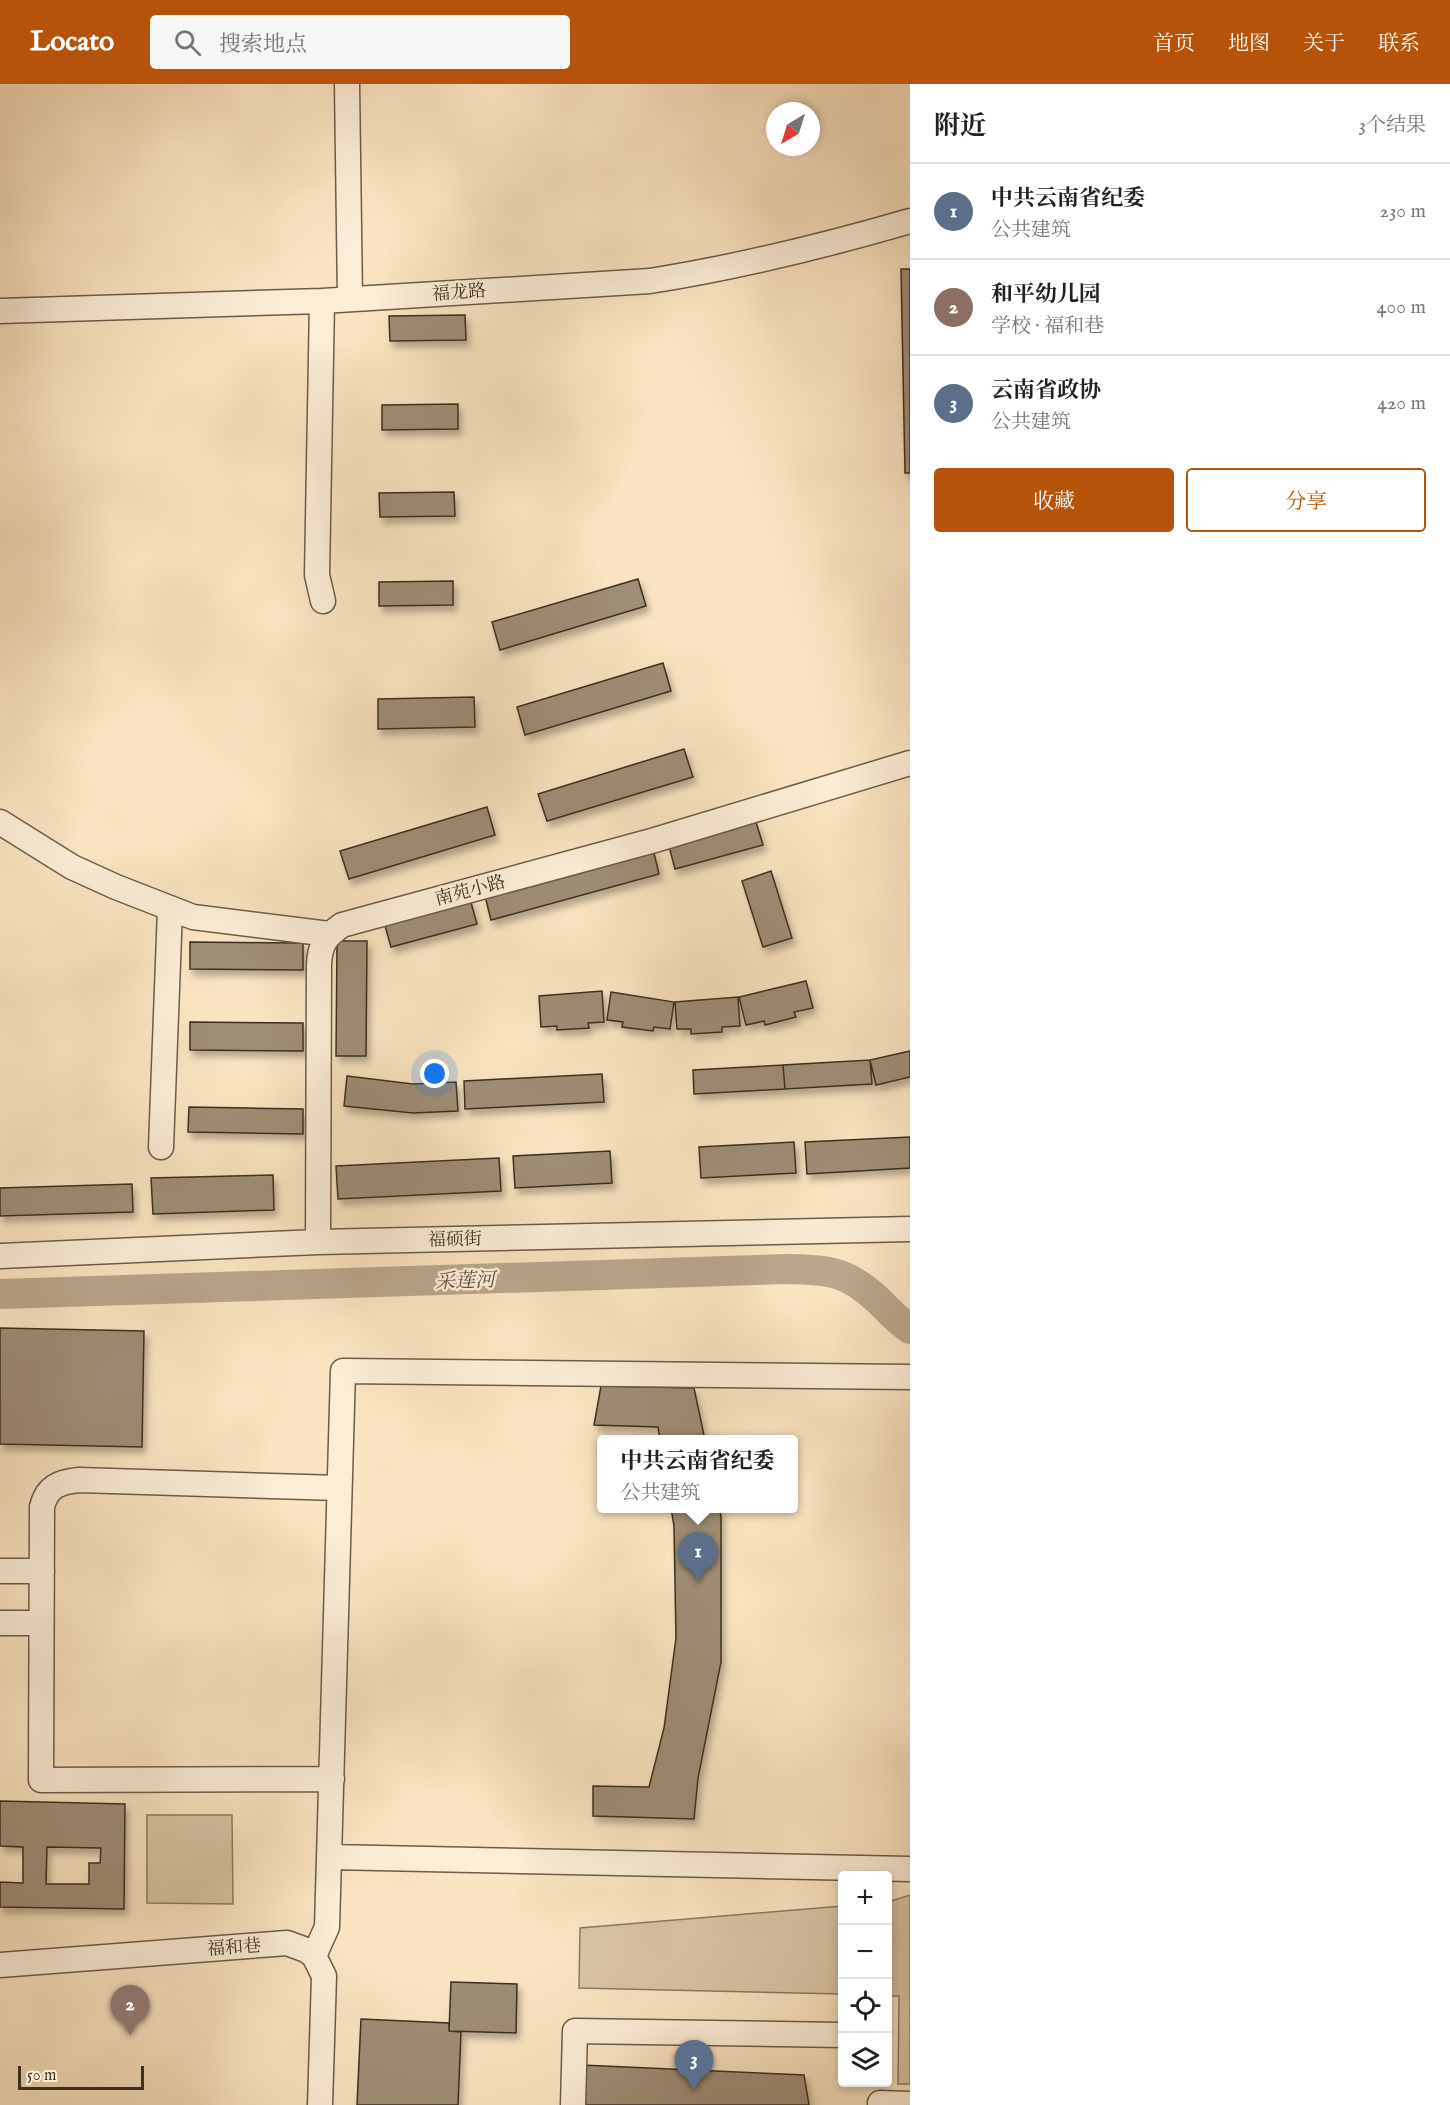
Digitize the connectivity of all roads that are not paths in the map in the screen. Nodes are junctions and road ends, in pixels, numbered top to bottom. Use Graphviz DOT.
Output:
graph roads {
  1 [pos="347,84"];
  2 [pos="910,221"];
  3 [pos="350,299"];
  4 [pos="322,301"];
  5 [pos="0,311"];
  6 [pos="323,601"];
  7 [pos="910,763"];
  8 [pos="0,822"];
  9 [pos="170,909"];
  10 [pos="329,934"];
  11 [pos="161,1147"];
  12 [pos="910,1229"];
  13 [pos="318,1242"];
  14 [pos="0,1256"];
  15 [pos="910,1377"];
  16 [pos="339,1488"];
  17 [pos="0,1571"];
  18 [pos="42,1571"];
  19 [pos="0,1623"];
  20 [pos="41,1623"];
  21 [pos="332,1779"];
  22 [pos="330,1857"];
  23 [pos="910,1869"];
  24 [pos="314,1956"];
  25 [pos="0,1965"];
  26 [pos="838,2035"];
  27 [pos="880,2097"];
  28 [pos="910,2104"];
  29 [pos="320,2105"];
  30 [pos="573,2105"];
  1 -- 3 [label="street"];
  2 -- 3 [label="street, 福龙路"];
  3 -- 4 [label="street, 福龙路"];
  4 -- 5 [label="street, 福龙路"];
  4 -- 6 [label="street"];
  7 -- 10 [label="street, 南苑小路"];
  8 -- 9 [label="street"];
  9 -- 10 [label="street"];
  9 -- 11 [label="street"];
  10 -- 13 [label="street"];
  12 -- 13 [label="street, 福硕街"];
  13 -- 14 [label="street, 福硕街"];
  15 -- 16 [label="street"];
  16 -- 18 [label="street"];
  16 -- 21 [label="street"];
  17 -- 18 [label="street"];
  18 -- 20 [label="street"];
  19 -- 20 [label="street"];
  20 -- 21 [label="street"];
  21 -- 22 [label="street"];
  22 -- 23 [label="street"];
  22 -- 24 [label="street"];
  24 -- 25 [label="street, 福和巷"];
  24 -- 29 [label="street"];
  26 -- 30 [label="street"];
  27 -- 28 [label="street"];
}
